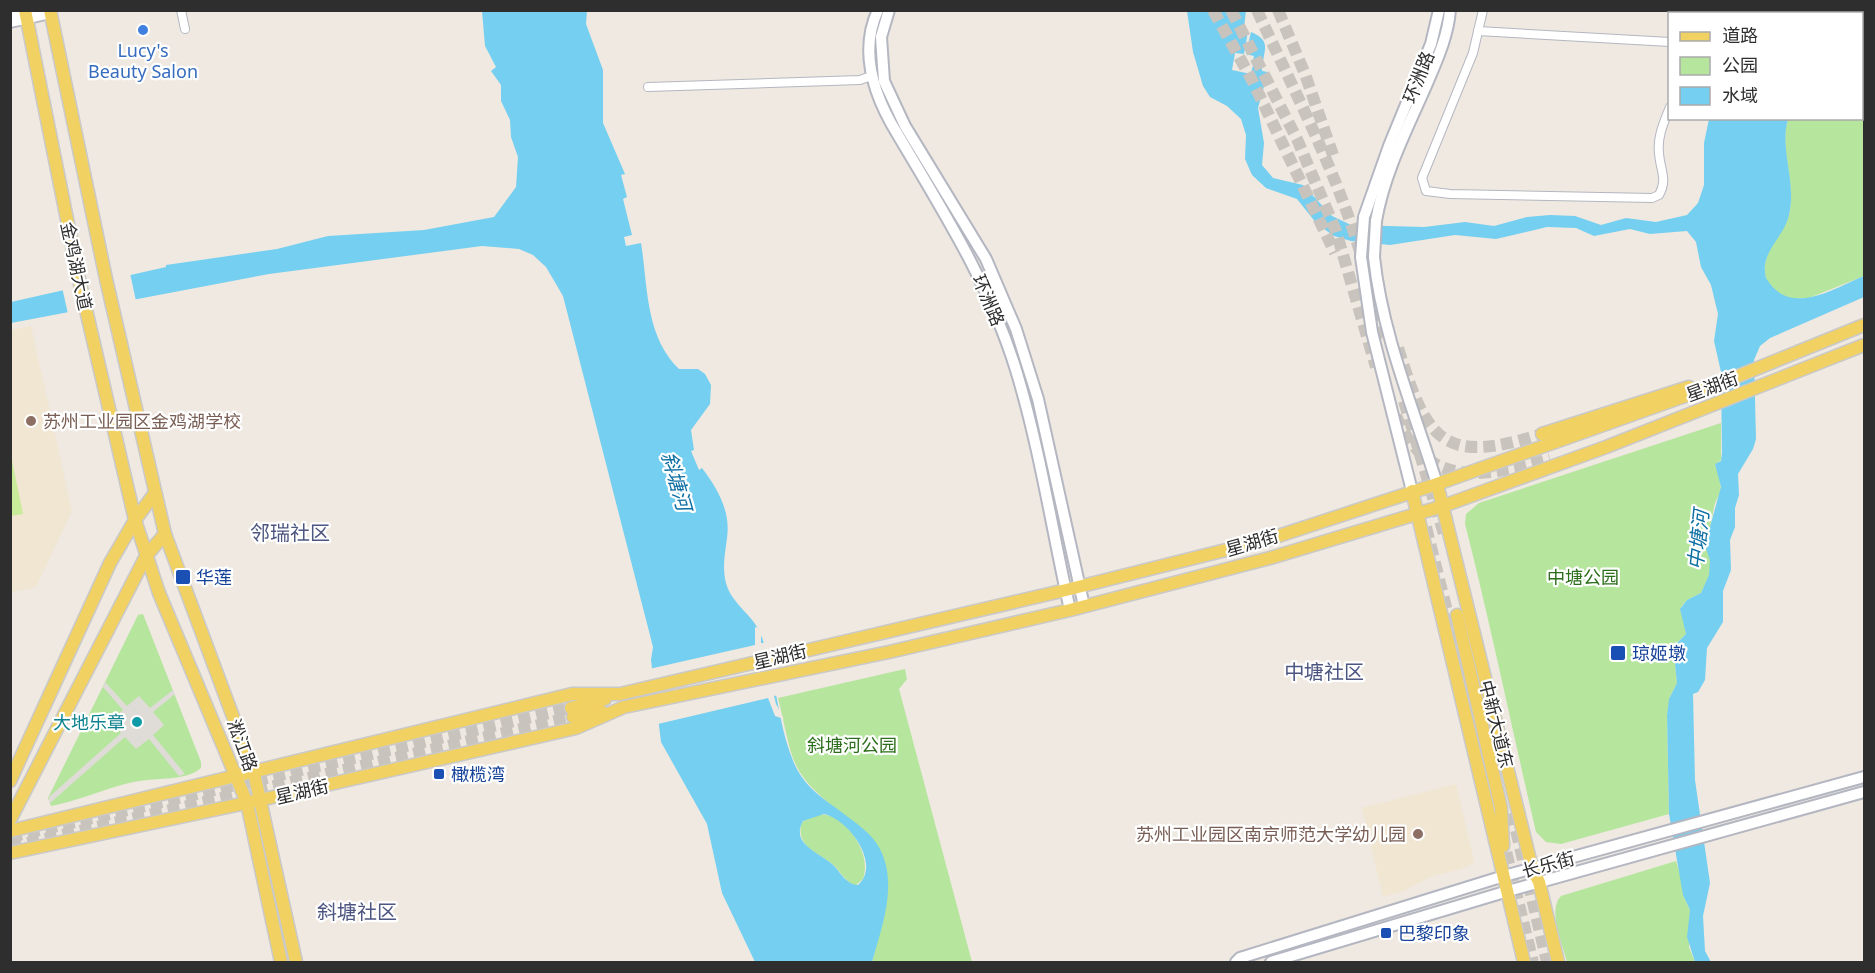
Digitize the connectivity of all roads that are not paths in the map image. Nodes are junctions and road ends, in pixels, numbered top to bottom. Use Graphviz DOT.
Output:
graph roads {
  1 [pos="181,10"];
  2 [pos="878,10"];
  3 [pos="889,10"];
  4 [pos="1439,10"];
  5 [pos="1450,10"];
  6 [pos="1483,10"];
  7 [pos="1863,10"];
  8 [pos="54,11"];
  9 [pos="10,13"];
  10 [pos="25,13"];
  11 [pos="1864,19"];
  12 [pos="10,22"];
  13 [pos="185,29"];
  14 [pos="1478,31"];
  15 [pos="1668,42"];
  16 [pos="871,76"];
  17 [pos="648,87"];
  18 [pos="1668,112"];
  19 [pos="1864,325"];
  20 [pos="1864,345"];
  21 [pos="1713,386"];
  22 [pos="1715,405"];
  23 [pos="1542,434"];
  24 [pos="1550,459"];
  25 [pos="1437,484"];
  26 [pos="1412,491"];
  27 [pos="155,493"];
  28 [pos="1443,506"];
  29 [pos="1417,514"];
  30 [pos="135,520"];
  31 [pos="165,534"];
  32 [pos="146,556"];
  33 [pos="1079,587"];
  34 [pos="1066,590"];
  35 [pos="1084,606"];
  36 [pos="1070,610"];
  37 [pos="1457,615"];
  38 [pos="620,694"];
  39 [pos="624,707"];
  40 [pos="254,773"];
  41 [pos="235,777"];
  42 [pos="1864,777"];
  43 [pos="10,781"];
  44 [pos="1864,792"];
  45 [pos="260,800"];
  46 [pos="247,803"];
  47 [pos="10,820"];
  48 [pos="10,831"];
  49 [pos="10,853"];
  50 [pos="1532,868"];
  51 [pos="1504,876"];
  52 [pos="1539,882"];
  53 [pos="1508,891"];
  54 [pos="1239,961"];
  55 [pos="281,963"];
  56 [pos="296,963"];
  57 [pos="1270,963"];
  58 [pos="1524,963"];
  59 [pos="1558,963"];
  1 -- 13 [label="street"];
  2 -- 16 [label="street, 环洲路"];
  3 -- 33 [label="street, 环洲路"];
  4 -- 26 [label="street, 环洲路, bridge"];
  5 -- 25 [label="street, 环洲路, bridge"];
  6 -- 14 [label="street"];
  7 -- 11 [label="street"];
  8 -- 10 [label="street"];
  8 -- 27 [label="main road, 金鸡湖大道"];
  9 -- 10 [label="street"];
  10 -- 12 [label="street"];
  10 -- 30 [label="main road, 金鸡湖大道"];
  14 -- 15 [label="street"];
  14 -- 18 [label="street"];
  16 -- 17 [label="street"];
  16 -- 34 [label="street, 环洲路"];
  19 -- 21 [label="main road, 星湖街"];
  20 -- 22 [label="main road, 星湖街"];
  21 -- 23 [label="main road"];
  21 -- 25 [label="main road, 星湖街"];
  22 -- 24 [label="main road"];
  22 -- 28 [label="main road, 星湖街"];
  25 -- 26 [label="main road, 星湖街"];
  25 -- 28 [label="main road, 中新大道东"];
  26 -- 29 [label="main road, 中新大道东"];
  26 -- 33 [label="main road, 星湖街"];
  27 -- 30 [label="main road"];
  27 -- 31 [label="main road, 金鸡湖大道"];
  28 -- 29 [label="main road, 星湖街"];
  28 -- 50 [label="main road, 中新大道东"];
  29 -- 35 [label="main road, 星湖街"];
  29 -- 51 [label="main road, 中新大道东"];
  30 -- 32 [label="main road, 金鸡湖大道"];
  30 -- 43 [label="main road"];
  31 -- 32 [label="main road"];
  31 -- 40 [label="main road, 淞江路"];
  32 -- 41 [label="main road, 淞江路"];
  32 -- 47 [label="main road"];
  33 -- 34 [label="main road, 星湖街"];
  33 -- 35 [label="street, 环洲路"];
  34 -- 36 [label="street, 环洲路"];
  34 -- 38 [label="main road, 星湖街"];
  35 -- 36 [label="main road, 星湖街"];
  36 -- 39 [label="main road, 星湖街"];
  37 -- 51 [label="main road"];
  38 -- 39 [label="main road, 星湖街"];
  38 -- 40 [label="main road, 星湖街"];
  39 -- 45 [label="main road, 星湖街"];
  40 -- 41 [label="main road, 星湖街"];
  40 -- 45 [label="main road, 淞江路"];
  41 -- 46 [label="main road, 淞江路"];
  41 -- 48 [label="main road, 星湖街"];
  42 -- 50 [label="street, 长乐街"];
  44 -- 52 [label="street, 长乐街"];
  45 -- 46 [label="main road, 星湖街"];
  45 -- 56 [label="main road, 淞江路"];
  46 -- 49 [label="main road, 星湖街"];
  46 -- 55 [label="main road, 淞江路"];
  50 -- 51 [label="street, 长乐街"];
  50 -- 52 [label="main road, 中新大道东"];
  51 -- 53 [label="main road, 中新大道东"];
  51 -- 54 [label="street, 长乐街"];
  52 -- 53 [label="street, 长乐街"];
  52 -- 59 [label="main road, 中新大道东"];
  53 -- 57 [label="street, 长乐街"];
  53 -- 58 [label="main road, 中新大道东"];
}
